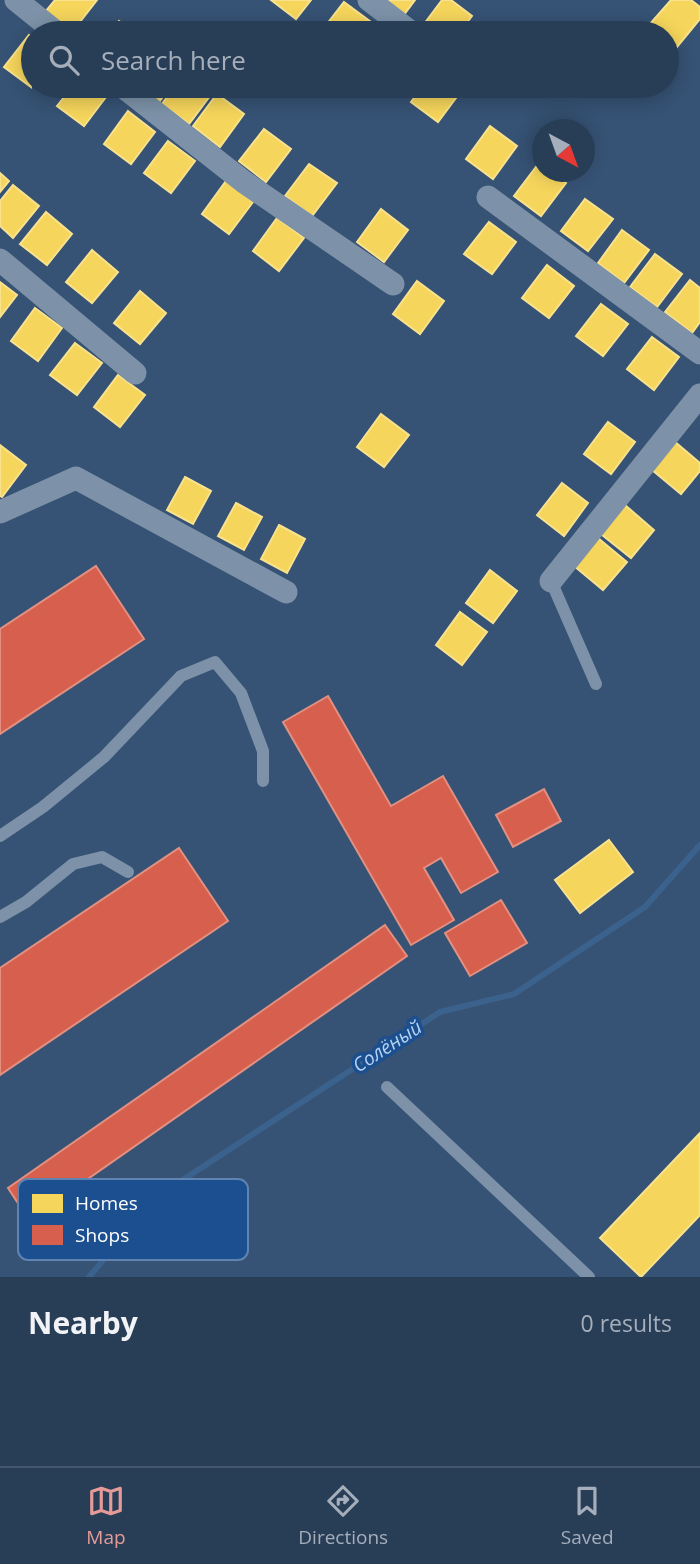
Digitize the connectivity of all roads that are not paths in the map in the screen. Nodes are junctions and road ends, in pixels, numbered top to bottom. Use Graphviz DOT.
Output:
graph roads {
  1 [pos="16,0"];
  2 [pos="369,0"];
  3 [pos="42,21"];
  4 [pos="396,21"];
  5 [pos="137,98"];
  6 [pos="488,197"];
  7 [pos="0,260"];
  8 [pos="393,284"];
  9 [pos="700,353"];
  10 [pos="135,373"];
  11 [pos="700,395"];
  12 [pos="0,512"];
  13 [pos="551,580"];
  14 [pos="286,592"];
  15 [pos="596,684"];
  16 [pos="263,781"];
  17 [pos="0,836"];
  18 [pos="128,872"];
  19 [pos="0,917"];
  20 [pos="387,1087"];
  21 [pos="589,1277"];
  1 -- 3 [label="street"];
  2 -- 4 [label="street"];
  5 -- 8 [label="street"];
  6 -- 9 [label="street"];
  7 -- 10 [label="street"];
  11 -- 13 [label="street"];
  12 -- 14 [label="street"];
  13 -- 15 [label="lane"];
  16 -- 17 [label="lane"];
  18 -- 19 [label="lane"];
  20 -- 21 [label="lane"];
}
